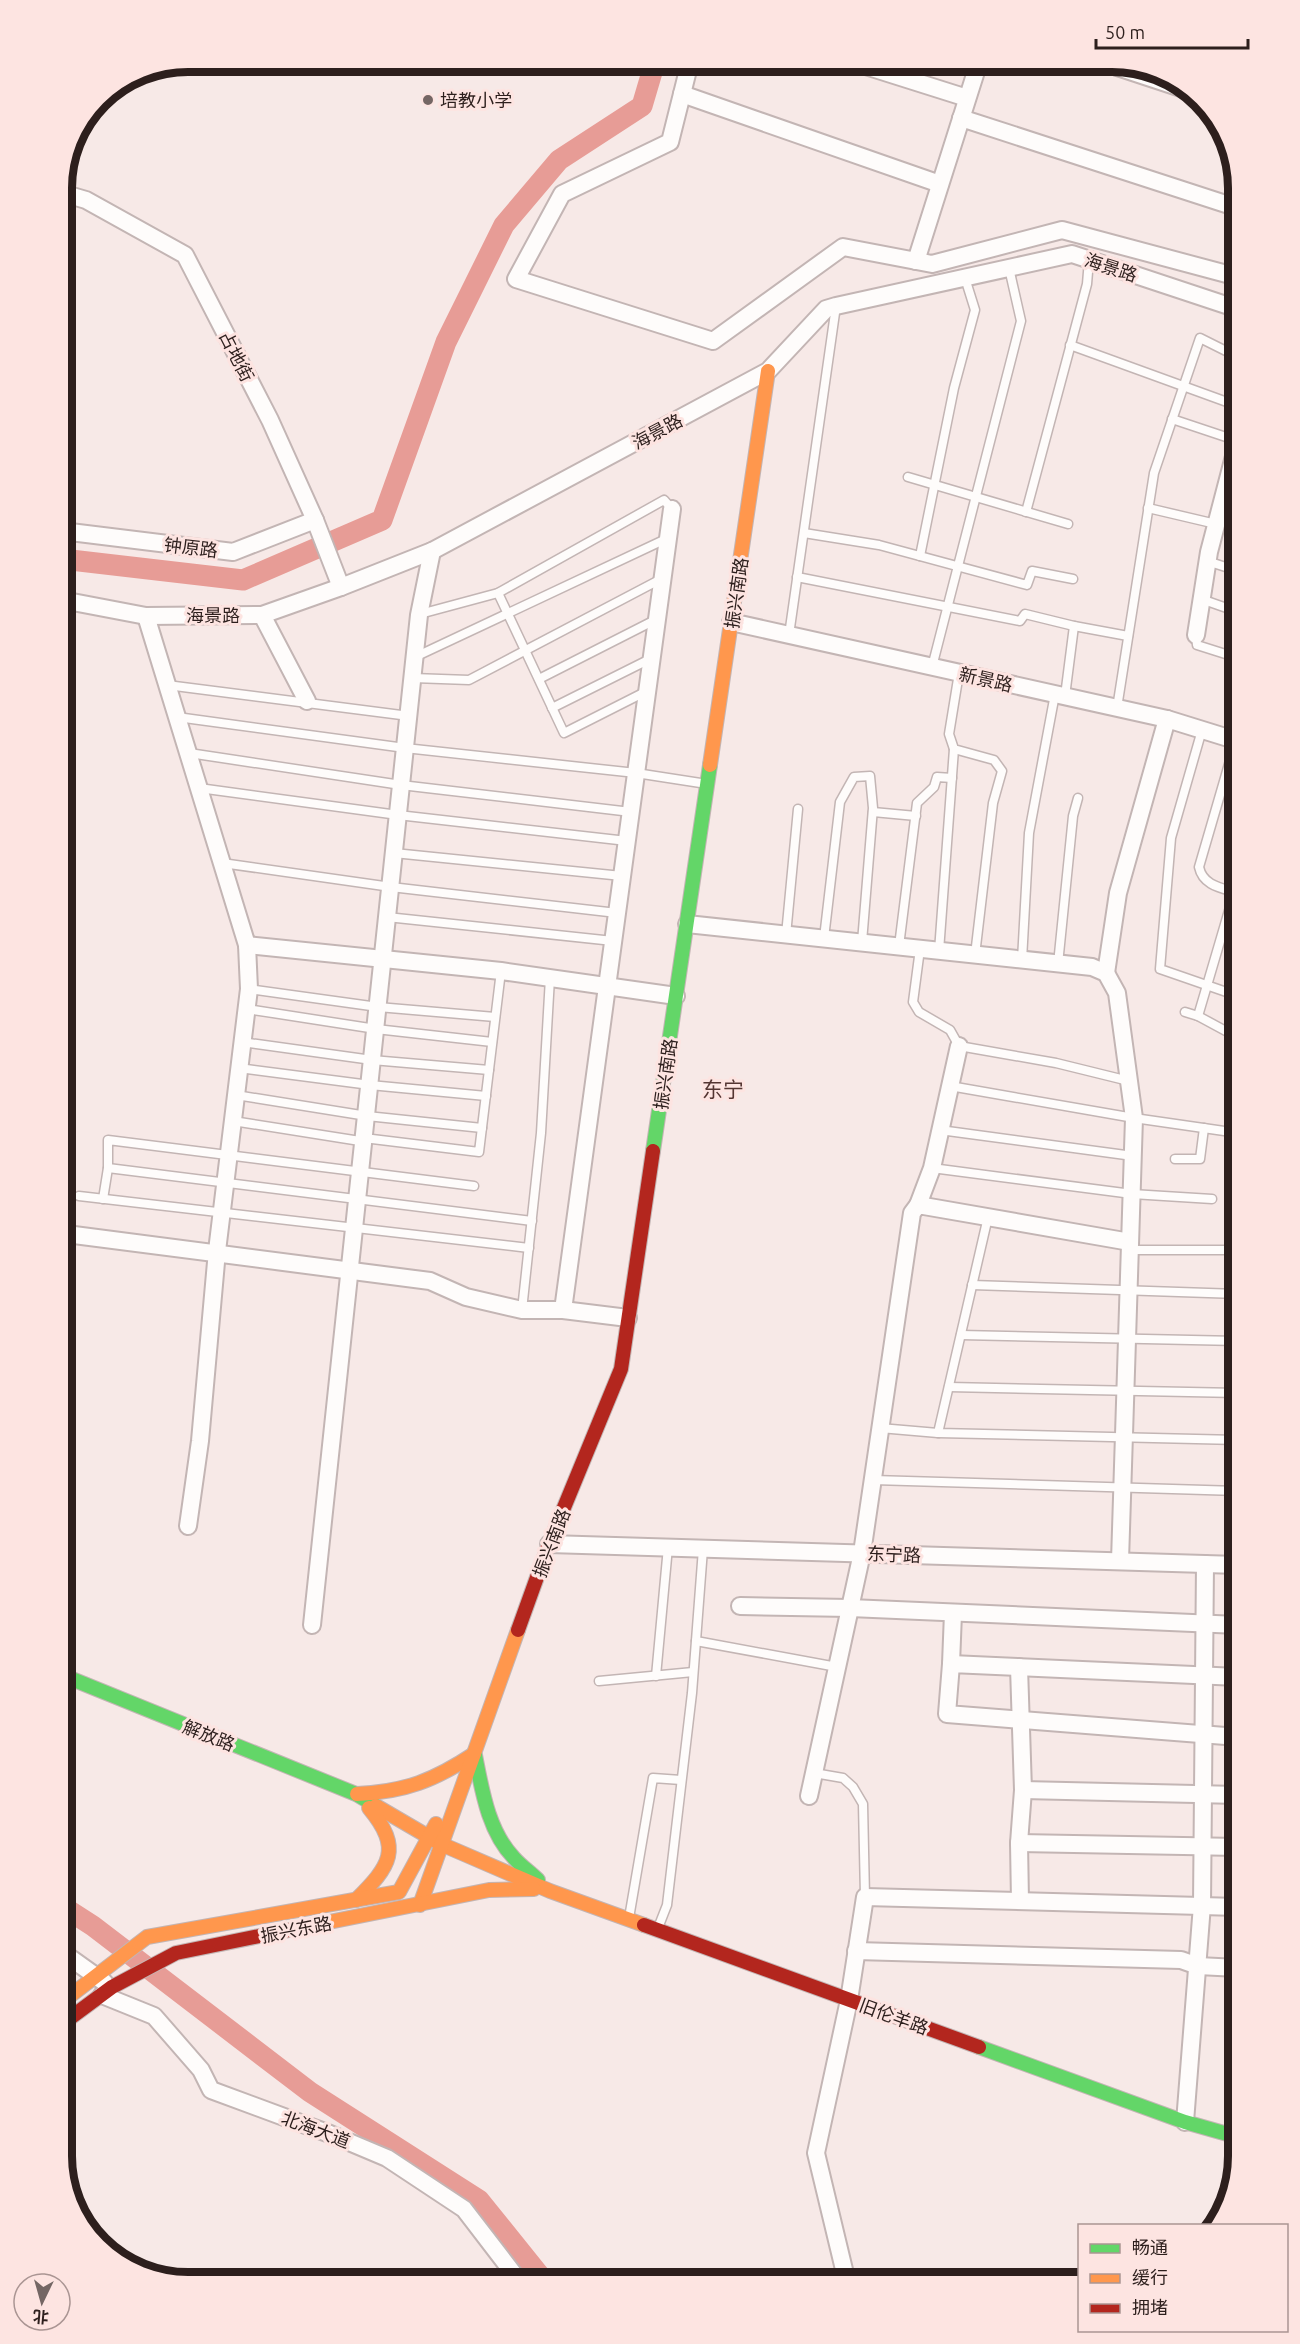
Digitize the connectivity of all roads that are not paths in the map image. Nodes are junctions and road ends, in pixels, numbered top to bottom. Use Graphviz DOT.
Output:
graph roads {
  1 [pos="688,72"];
  2 [pos="885,72"];
  3 [pos="976,72"];
  4 [pos="682,94"];
  5 [pos="967,98"];
  6 [pos="961,118"];
  7 [pos="940,183"];
  8 [pos="72,196"];
  9 [pos="1228,204"];
  10 [pos="1089,259"];
  11 [pos="916,261"];
  12 [pos="1009,268"];
  13 [pos="1228,274"];
  14 [pos="965,278"];
  15 [pos="1228,305"];
  16 [pos="836,306"];
  17 [pos="1070,345"];
  18 [pos="1228,352"];
  19 [pos="768,371"];
  20 [pos="1183,386"];
  21 [pos="1228,402"];
  22 [pos="1172,419"];
  23 [pos="1228,438"];
  24 [pos="908,477"];
  25 [pos="934,485"];
  26 [pos="1228,488"];
  27 [pos="975,497"];
  28 [pos="1148,508"];
  29 [pos="672,509"];
  30 [pos="1026,512"];
  31 [pos="315,520"];
  32 [pos="1217,520"];
  33 [pos="1228,522"];
  34 [pos="1068,525"];
  35 [pos="72,532"];
  36 [pos="804,533"];
  37 [pos="669,538"];
  38 [pos="432,551"];
  39 [pos="920,556"];
  40 [pos="1207,561"];
  41 [pos="958,566"];
  42 [pos="1228,568"];
  43 [pos="797,577"];
  44 [pos="663,578"];
  45 [pos="1073,579"];
  46 [pos="341,587"];
  47 [pos="498,593"];
  48 [pos="1201,599"];
  49 [pos="72,602"];
  50 [pos="947,606"];
  51 [pos="1228,608"];
  52 [pos="508,614"];
  53 [pos="262,615"];
  54 [pos="419,615"];
  55 [pos="146,616"];
  56 [pos="657,619"];
  57 [pos="731,622"];
  58 [pos="1074,626"];
  59 [pos="789,635"];
  60 [pos="1196,635"];
  61 [pos="1128,636"];
  62 [pos="526,651"];
  63 [pos="1228,655"];
  64 [pos="415,657"];
  65 [pos="652,658"];
  66 [pos="932,667"];
  67 [pos="959,673"];
  68 [pos="413,678"];
  69 [pos="539,679"];
  70 [pos="168,685"];
  71 [pos="648,691"];
  72 [pos="1060,695"];
  73 [pos="307,701"];
  74 [pos="552,708"];
  75 [pos="1117,708"];
  76 [pos="409,716"];
  77 [pos="177,717"];
  78 [pos="1167,719"];
  79 [pos="1203,730"];
  80 [pos="1228,737"];
  81 [pos="405,748"];
  82 [pos="954,749"];
  83 [pos="189,753"];
  84 [pos="1228,770"];
  85 [pos="636,773"];
  86 [pos="952,778"];
  87 [pos="707,784"];
  88 [pos="401,785"];
  89 [pos="199,788"];
  90 [pos="1078,798"];
  91 [pos="798,809"];
  92 [pos="631,812"];
  93 [pos="873,812"];
  94 [pos="398,816"];
  95 [pos="916,816"];
  96 [pos="627,841"];
  97 [pos="394,854"];
  98 [pos="222,863"];
  99 [pos="622,876"];
  100 [pos="391,887"];
  101 [pos="1228,890"];
  102 [pos="617,913"];
  103 [pos="387,917"];
  104 [pos="1228,921"];
  105 [pos="687,924"];
  106 [pos="786,934"];
  107 [pos="824,938"];
  108 [pos="613,941"];
  109 [pos="862,942"];
  110 [pos="247,945"];
  111 [pos="899,946"];
  112 [pos="920,949"];
  113 [pos="939,951"];
  114 [pos="975,955"];
  115 [pos="383,958"];
  116 [pos="1022,960"];
  117 [pos="1058,964"];
  118 [pos="501,971"];
  119 [pos="1106,973"];
  120 [pos="550,978"];
  121 [pos="607,986"];
  122 [pos="1207,986"];
  123 [pos="249,989"];
  124 [pos="1228,993"];
  125 [pos="676,996"];
  126 [pos="378,1007"];
  127 [pos="247,1009"];
  128 [pos="1185,1012"];
  129 [pos="1198,1016"];
  130 [pos="495,1017"];
  131 [pos="376,1029"];
  132 [pos="1228,1034"];
  133 [pos="243,1042"];
  134 [pos="492,1042"];
  135 [pos="959,1046"];
  136 [pos="372,1060"];
  137 [pos="239,1068"];
  138 [pos="489,1070"];
  139 [pos="1129,1081"];
  140 [pos="370,1085"];
  141 [pos="950,1086"];
  142 [pos="236,1095"];
  143 [pos="486,1096"];
  144 [pos="367,1116"];
  145 [pos="1134,1118"];
  146 [pos="233,1121"];
  147 [pos="482,1128"];
  148 [pos="1204,1128"];
  149 [pos="940,1130"];
  150 [pos="1228,1131"];
  151 [pos="364,1138"];
  152 [pos="229,1154"];
  153 [pos="1133,1156"];
  154 [pos="1175,1159"];
  155 [pos="108,1168"];
  156 [pos="932,1168"];
  157 [pos="361,1171"];
  158 [pos="225,1183"];
  159 [pos="474,1186"];
  160 [pos="1132,1194"];
  161 [pos="79,1196"];
  162 [pos="103,1199"];
  163 [pos="1212,1199"];
  164 [pos="358,1200"];
  165 [pos="918,1205"];
  166 [pos="222,1212"];
  167 [pos="988,1217"];
  168 [pos="532,1221"];
  169 [pos="355,1229"];
  170 [pos="74,1235"];
  171 [pos="1130,1246"];
  172 [pos="529,1248"];
  173 [pos="1228,1250"];
  174 [pos="217,1251"];
  175 [pos="350,1270"];
  176 [pos="972,1285"];
  177 [pos="1129,1290"];
  178 [pos="1228,1293"];
  179 [pos="522,1310"];
  180 [pos="563,1310"];
  181 [pos="628,1318"];
  182 [pos="961,1335"];
  183 [pos="1127,1339"];
  184 [pos="1228,1341"];
  185 [pos="949,1387"];
  186 [pos="1125,1390"];
  187 [pos="1228,1393"];
  188 [pos="880,1428"];
  189 [pos="938,1433"];
  190 [pos="1124,1437"];
  191 [pos="1228,1440"];
  192 [pos="873,1480"];
  193 [pos="1122,1487"];
  194 [pos="1228,1491"];
  195 [pos="188,1526"];
  196 [pos="549,1544"];
  197 [pos="668,1547"];
  198 [pos="704,1549"];
  199 [pos="862,1553"];
  200 [pos="1120,1561"];
  201 [pos="1205,1564"];
  202 [pos="1228,1565"];
  203 [pos="740,1606"];
  204 [pos="850,1608"];
  205 [pos="953,1613"];
  206 [pos="1205,1624"];
  207 [pos="312,1625"];
  208 [pos="1228,1625"];
  209 [pos="696,1641"];
  210 [pos="951,1664"];
  211 [pos="837,1667"];
  212 [pos="1019,1667"];
  213 [pos="693,1672"];
  214 [pos="656,1676"];
  215 [pos="1204,1676"];
  216 [pos="1228,1677"];
  217 [pos="72,1679"];
  218 [pos="599,1681"];
  219 [pos="1021,1719"];
  220 [pos="1204,1736"];
  221 [pos="1228,1737"];
  222 [pos="474,1754"];
  223 [pos="814,1773"];
  224 [pos="681,1780"];
  225 [pos="1023,1790"];
  226 [pos="356,1794"];
  227 [pos="1203,1794"];
  228 [pos="1228,1795"];
  229 [pos="809,1796"];
  230 [pos="429,1837"];
  231 [pos="1019,1843"];
  232 [pos="441,1844"];
  233 [pos="1203,1846"];
  234 [pos="1228,1847"];
  235 [pos="550,1891"];
  236 [pos="865,1898"];
  237 [pos="356,1900"];
  238 [pos="1020,1901"];
  239 [pos="420,1905"];
  240 [pos="1202,1905"];
  241 [pos="1228,1906"];
  242 [pos="629,1920"];
  243 [pos="657,1930"];
  244 [pos="856,1951"];
  245 [pos="72,1959"];
  246 [pos="1198,1966"];
  247 [pos="1228,1967"];
  248 [pos="96,1976"];
  249 [pos="107,1991"];
  250 [pos="72,1994"];
  251 [pos="849,2000"];
  252 [pos="72,2017"];
  253 [pos="1185,2122"];
  254 [pos="1228,2135"];
  255 [pos="512,2272"];
  256 [pos="845,2272"];
  1 -- 4 [label="street"];
  2 -- 5 [label="street"];
  3 -- 5 [label="street"];
  4 -- 7 [label="street"];
  4 -- 11 [label="street"];
  5 -- 6 [label="street"];
  6 -- 7 [label="street"];
  6 -- 9 [label="street"];
  7 -- 11 [label="street"];
  8 -- 31 [label="street, 占地街"];
  10 -- 12 [label="street, 海景路"];
  10 -- 15 [label="street, 海景路"];
  10 -- 17 [label="lane"];
  11 -- 13 [label="street"];
  12 -- 14 [label="street, 海景路"];
  12 -- 27 [label="lane"];
  14 -- 16 [label="street, 海景路"];
  14 -- 25 [label="lane"];
  16 -- 19 [label="street, 海景路"];
  16 -- 36 [label="lane"];
  17 -- 20 [label="lane"];
  17 -- 30 [label="lane"];
  18 -- 20 [label="lane"];
  19 -- 38 [label="street, 海景路"];
  19 -- 57 [label="street, 振兴南路"];
  20 -- 21 [label="lane"];
  20 -- 22 [label="lane"];
  22 -- 23 [label="lane"];
  22 -- 28 [label="lane"];
  24 -- 25 [label="lane"];
  25 -- 27 [label="lane"];
  25 -- 39 [label="lane"];
  26 -- 32 [label="street"];
  27 -- 30 [label="lane"];
  27 -- 41 [label="lane"];
  28 -- 32 [label="lane"];
  28 -- 61 [label="lane"];
  29 -- 37 [label="street"];
  29 -- 47 [label="lane"];
  30 -- 34 [label="lane"];
  31 -- 35 [label="street, 钟原路"];
  31 -- 46 [label="street, 占地街"];
  32 -- 33 [label="lane"];
  32 -- 40 [label="street"];
  36 -- 39 [label="lane"];
  36 -- 43 [label="lane"];
  37 -- 44 [label="street"];
  37 -- 52 [label="lane"];
  38 -- 46 [label="street, 海景路"];
  38 -- 54 [label="street"];
  39 -- 41 [label="lane"];
  40 -- 42 [label="lane"];
  40 -- 48 [label="street"];
  41 -- 45 [label="lane"];
  41 -- 50 [label="lane"];
  43 -- 50 [label="lane"];
  43 -- 59 [label="lane"];
  44 -- 56 [label="street"];
  44 -- 62 [label="lane"];
  46 -- 53 [label="street, 海景路"];
  47 -- 52 [label="lane"];
  47 -- 54 [label="lane"];
  48 -- 51 [label="lane"];
  48 -- 60 [label="street"];
  49 -- 55 [label="street, 海景路"];
  50 -- 58 [label="lane"];
  50 -- 66 [label="lane"];
  52 -- 62 [label="lane"];
  52 -- 64 [label="lane"];
  53 -- 55 [label="street, 海景路"];
  53 -- 73 [label="street"];
  54 -- 64 [label="street"];
  55 -- 70 [label="street"];
  56 -- 65 [label="street"];
  56 -- 69 [label="lane"];
  57 -- 59 [label="street, 新景路"];
  57 -- 87 [label="street, 振兴南路"];
  58 -- 61 [label="lane"];
  58 -- 72 [label="lane"];
  59 -- 66 [label="street, 新景路"];
  60 -- 63 [label="lane"];
  61 -- 75 [label="lane"];
  62 -- 68 [label="lane"];
  62 -- 69 [label="lane"];
  64 -- 68 [label="street"];
  65 -- 71 [label="street"];
  65 -- 74 [label="lane"];
  66 -- 67 [label="street, 新景路"];
  67 -- 72 [label="street, 新景路"];
  67 -- 82 [label="lane"];
  68 -- 76 [label="street"];
  69 -- 74 [label="lane"];
  70 -- 73 [label="lane"];
  70 -- 77 [label="street"];
  71 -- 74 [label="lane"];
  71 -- 85 [label="street"];
  72 -- 75 [label="street, 新景路"];
  72 -- 116 [label="lane"];
  73 -- 76 [label="lane"];
  75 -- 78 [label="street, 新景路"];
  76 -- 81 [label="street"];
  77 -- 81 [label="lane"];
  77 -- 83 [label="street"];
  78 -- 79 [label="street, 新景路"];
  78 -- 119 [label="street"];
  79 -- 80 [label="street, 新景路"];
  79 -- 122 [label="lane"];
  81 -- 85 [label="lane"];
  81 -- 88 [label="street"];
  82 -- 86 [label="lane"];
  82 -- 114 [label="lane"];
  83 -- 88 [label="lane"];
  83 -- 89 [label="street"];
  84 -- 101 [label="lane"];
  85 -- 87 [label="lane"];
  85 -- 92 [label="street"];
  86 -- 95 [label="lane"];
  86 -- 113 [label="lane"];
  87 -- 105 [label="street, 振兴南路"];
  88 -- 92 [label="lane"];
  88 -- 94 [label="street"];
  89 -- 94 [label="lane"];
  89 -- 98 [label="street"];
  90 -- 117 [label="lane"];
  91 -- 106 [label="lane"];
  92 -- 96 [label="street"];
  93 -- 95 [label="lane"];
  93 -- 107 [label="lane"];
  93 -- 109 [label="lane"];
  94 -- 96 [label="lane"];
  94 -- 97 [label="street"];
  95 -- 111 [label="lane"];
  96 -- 99 [label="street"];
  97 -- 99 [label="lane"];
  97 -- 100 [label="street"];
  98 -- 100 [label="lane"];
  98 -- 110 [label="street"];
  99 -- 102 [label="street"];
  100 -- 102 [label="lane"];
  100 -- 103 [label="street"];
  102 -- 108 [label="street"];
  103 -- 108 [label="lane"];
  103 -- 115 [label="street"];
  104 -- 122 [label="lane"];
  105 -- 106 [label="street"];
  105 -- 125 [label="street, 振兴南路"];
  106 -- 107 [label="street"];
  107 -- 109 [label="street"];
  108 -- 121 [label="street"];
  109 -- 111 [label="street"];
  110 -- 115 [label="street"];
  110 -- 123 [label="street"];
  111 -- 112 [label="street"];
  112 -- 113 [label="street"];
  112 -- 135 [label="lane"];
  113 -- 114 [label="street"];
  114 -- 116 [label="street"];
  115 -- 118 [label="street"];
  115 -- 126 [label="street"];
  116 -- 117 [label="street"];
  117 -- 119 [label="street"];
  118 -- 120 [label="street"];
  118 -- 130 [label="lane"];
  119 -- 139 [label="street"];
  120 -- 121 [label="street"];
  120 -- 168 [label="lane"];
  121 -- 125 [label="street"];
  121 -- 180 [label="street"];
  122 -- 124 [label="lane"];
  122 -- 129 [label="lane"];
  123 -- 126 [label="lane"];
  123 -- 127 [label="street"];
  125 -- 181 [label="street, 振兴南路"];
  126 -- 130 [label="lane"];
  126 -- 131 [label="street"];
  127 -- 131 [label="lane"];
  127 -- 133 [label="street"];
  128 -- 129 [label="lane"];
  129 -- 132 [label="lane"];
  130 -- 134 [label="lane"];
  131 -- 134 [label="lane"];
  131 -- 136 [label="street"];
  133 -- 136 [label="lane"];
  133 -- 137 [label="street"];
  134 -- 138 [label="lane"];
  135 -- 139 [label="lane"];
  135 -- 141 [label="street"];
  136 -- 138 [label="lane"];
  136 -- 140 [label="street"];
  137 -- 140 [label="lane"];
  137 -- 142 [label="street"];
  138 -- 143 [label="lane"];
  139 -- 145 [label="street"];
  140 -- 143 [label="lane"];
  140 -- 144 [label="street"];
  141 -- 145 [label="lane"];
  141 -- 149 [label="street"];
  142 -- 144 [label="lane"];
  142 -- 146 [label="street"];
  143 -- 147 [label="lane"];
  144 -- 147 [label="lane"];
  144 -- 151 [label="street"];
  145 -- 148 [label="lane"];
  145 -- 153 [label="street"];
  146 -- 151 [label="lane"];
  146 -- 152 [label="street"];
  147 -- 151 [label="lane"];
  148 -- 150 [label="lane"];
  148 -- 154 [label="lane"];
  149 -- 153 [label="lane"];
  149 -- 156 [label="street"];
  151 -- 157 [label="street"];
  152 -- 155 [label="lane"];
  152 -- 157 [label="lane"];
  152 -- 158 [label="street"];
  153 -- 160 [label="street"];
  155 -- 158 [label="lane"];
  155 -- 162 [label="lane"];
  156 -- 160 [label="lane"];
  156 -- 165 [label="street"];
  157 -- 159 [label="lane"];
  157 -- 164 [label="street"];
  158 -- 164 [label="lane"];
  158 -- 166 [label="street"];
  160 -- 163 [label="lane"];
  160 -- 171 [label="street"];
  161 -- 162 [label="lane"];
  162 -- 166 [label="lane"];
  164 -- 168 [label="lane"];
  164 -- 169 [label="street"];
  165 -- 167 [label="street"];
  165 -- 188 [label="street"];
  166 -- 169 [label="lane"];
  166 -- 174 [label="street"];
  167 -- 171 [label="street"];
  167 -- 176 [label="lane"];
  168 -- 172 [label="lane"];
  169 -- 172 [label="lane"];
  169 -- 175 [label="street"];
  170 -- 174 [label="street"];
  171 -- 173 [label="lane"];
  171 -- 177 [label="street"];
  172 -- 179 [label="lane"];
  174 -- 175 [label="street"];
  174 -- 195 [label="street"];
  175 -- 179 [label="street"];
  175 -- 207 [label="street"];
  176 -- 177 [label="lane"];
  176 -- 182 [label="lane"];
  177 -- 178 [label="lane"];
  177 -- 183 [label="street"];
  179 -- 180 [label="street"];
  180 -- 181 [label="street"];
  181 -- 196 [label="street, 振兴南路"];
  182 -- 183 [label="lane"];
  182 -- 185 [label="lane"];
  183 -- 184 [label="lane"];
  183 -- 186 [label="street"];
  185 -- 186 [label="lane"];
  185 -- 189 [label="lane"];
  186 -- 187 [label="lane"];
  186 -- 190 [label="street"];
  188 -- 189 [label="lane"];
  188 -- 192 [label="street"];
  189 -- 190 [label="lane"];
  190 -- 191 [label="lane"];
  190 -- 193 [label="street"];
  192 -- 193 [label="lane"];
  192 -- 199 [label="street"];
  193 -- 194 [label="lane"];
  193 -- 200 [label="street"];
  196 -- 197 [label="street, 东宁路"];
  196 -- 222 [label="street, 振兴南路"];
  197 -- 198 [label="street, 东宁路"];
  197 -- 214 [label="lane"];
  198 -- 199 [label="street, 东宁路"];
  198 -- 209 [label="lane"];
  199 -- 200 [label="street, 东宁路"];
  199 -- 204 [label="street"];
  200 -- 201 [label="street, 东宁路"];
  201 -- 202 [label="street, 东宁路"];
  201 -- 206 [label="street"];
  203 -- 204 [label="street"];
  204 -- 205 [label="street"];
  204 -- 211 [label="street"];
  205 -- 206 [label="street"];
  205 -- 210 [label="street"];
  206 -- 208 [label="street"];
  206 -- 215 [label="street"];
  209 -- 211 [label="lane"];
  209 -- 213 [label="lane"];
  210 -- 212 [label="street"];
  210 -- 219 [label="street"];
  211 -- 223 [label="street"];
  212 -- 215 [label="street"];
  212 -- 219 [label="street"];
  213 -- 214 [label="lane"];
  213 -- 224 [label="lane"];
  214 -- 218 [label="lane"];
  215 -- 216 [label="street"];
  215 -- 220 [label="street"];
  217 -- 226 [label="street, 解放路"];
  219 -- 220 [label="street"];
  219 -- 225 [label="street"];
  220 -- 221 [label="street"];
  220 -- 227 [label="street"];
  222 -- 226 [label="street"];
  222 -- 230 [label="street"];
  222 -- 232 [label="street"];
  222 -- 235 [label="street"];
  223 -- 229 [label="street"];
  223 -- 236 [label="lane"];
  224 -- 242 [label="lane"];
  224 -- 243 [label="lane"];
  225 -- 227 [label="street"];
  225 -- 231 [label="street"];
  226 -- 230 [label="street"];
  226 -- 237 [label="street"];
  227 -- 228 [label="street"];
  227 -- 233 [label="street"];
  230 -- 232 [label="street"];
  230 -- 237 [label="street, 振兴东路"];
  231 -- 233 [label="street"];
  231 -- 238 [label="street"];
  232 -- 235 [label="street"];
  232 -- 239 [label="street"];
  233 -- 234 [label="street"];
  233 -- 240 [label="street"];
  235 -- 239 [label="street, 振兴东路"];
  235 -- 242 [label="street, 旧伦羊路"];
  236 -- 238 [label="street"];
  236 -- 244 [label="street"];
  237 -- 248 [label="street, 振兴东路"];
  238 -- 240 [label="street"];
  239 -- 249 [label="street, 振兴东路"];
  240 -- 241 [label="street"];
  240 -- 246 [label="street"];
  242 -- 243 [label="street, 旧伦羊路"];
  243 -- 251 [label="street, 旧伦羊路"];
  244 -- 246 [label="street"];
  244 -- 251 [label="street"];
  245 -- 248 [label="street, 北海大道"];
  246 -- 247 [label="street"];
  246 -- 253 [label="street"];
  248 -- 249 [label="street, 北海大道"];
  248 -- 250 [label="street"];
  249 -- 252 [label="street, 振兴东路"];
  249 -- 255 [label="street, 北海大道"];
  251 -- 253 [label="street, 旧伦羊路"];
  251 -- 256 [label="street"];
  253 -- 254 [label="street, 旧伦羊路"];
}
